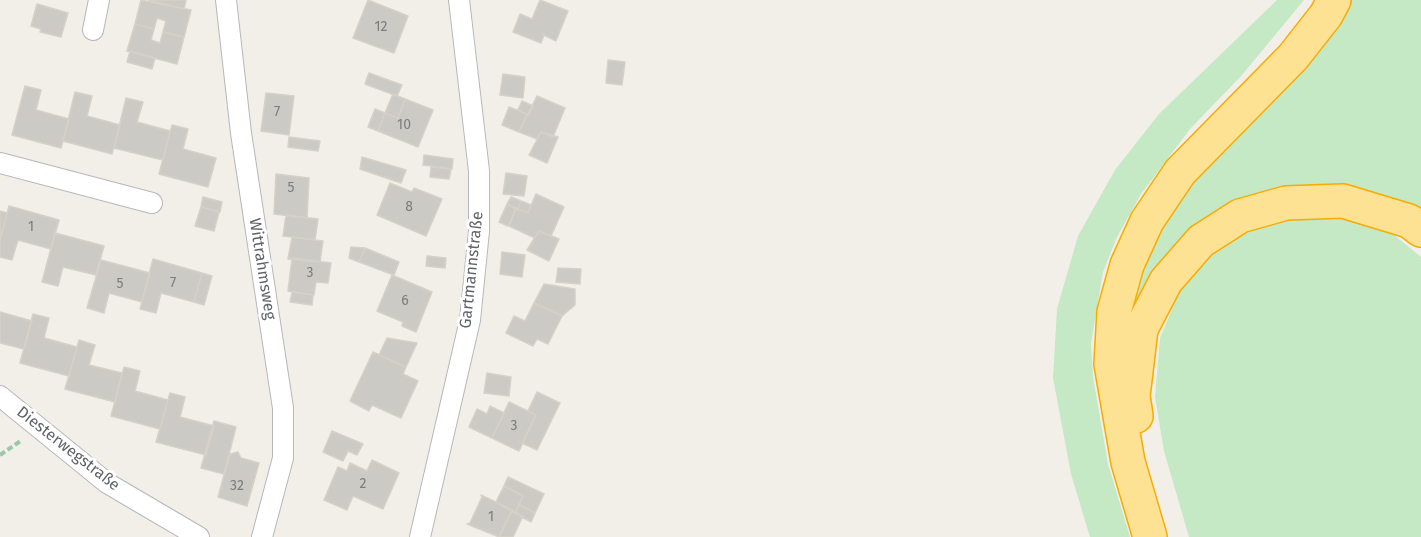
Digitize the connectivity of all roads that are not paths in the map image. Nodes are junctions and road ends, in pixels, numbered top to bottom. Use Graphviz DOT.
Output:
graph roads {
  1 [pos="99,0"];
  2 [pos="226,0"];
  3 [pos="459,0"];
  4 [pos="1334,0"];
  5 [pos="93,30"];
  6 [pos="0,162"];
  7 [pos="152,202"];
  8 [pos="1421,230"];
  9 [pos="0,396"];
  10 [pos="199,537"];
  11 [pos="262,537"];
  12 [pos="420,537"];
  13 [pos="1150,537"];
  14 [pos="1167,537"];
  1 -- 5 [label="street"];
  2 -- 11 [label="street, Wittrahmsweg"];
  3 -- 12 [label="street, Gartmannstraße"];
  4 -- 13 [label="highway"];
  6 -- 7 [label="street"];
  8 -- 14 [label="highway"];
  9 -- 10 [label="street, Diesterwegstraße"];
}
